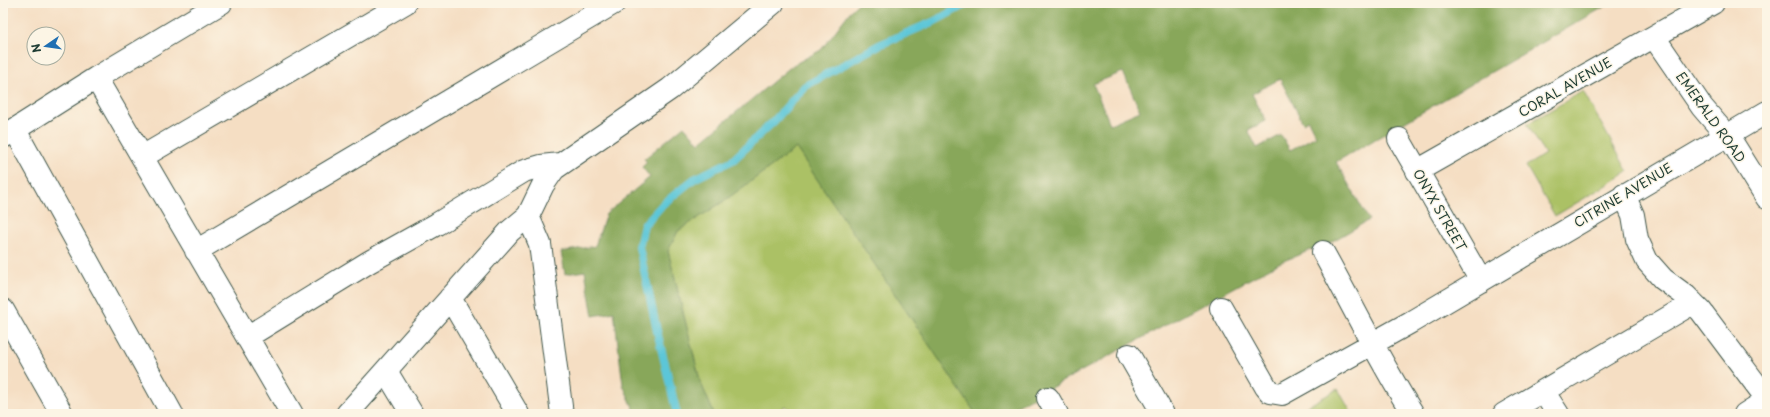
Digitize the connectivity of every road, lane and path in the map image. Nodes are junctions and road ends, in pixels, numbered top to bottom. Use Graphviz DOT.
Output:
graph roads {
  1 [pos="221,3"];
  2 [pos="405,3"];
  3 [pos="614,3"];
  4 [pos="773,3"];
  5 [pos="1713,3"];
  6 [pos="1654,37"];
  7 [pos="96,78"];
  8 [pos="1767,112"];
  9 [pos="9,134"];
  10 [pos="1726,135"];
  11 [pos="1399,139"];
  12 [pos="142,157"];
  13 [pos="560,164"];
  14 [pos="1417,171"];
  15 [pos="1624,195"];
  16 [pos="1767,198"];
  17 [pos="528,216"];
  18 [pos="196,251"];
  19 [pos="1322,252"];
  20 [pos="1481,281"];
  21 [pos="450,298"];
  22 [pos="1693,303"];
  23 [pos="1222,308"];
  24 [pos="3,310"];
  25 [pos="247,337"];
  26 [pos="1374,344"];
  27 [pos="1130,355"];
  28 [pos="386,370"];
  29 [pos="1543,391"];
  30 [pos="1767,400"];
  31 [pos="62,414"];
  32 [pos="172,414"];
  33 [pos="292,414"];
  34 [pos="347,414"];
  35 [pos="412,414"];
  36 [pos="518,414"];
  37 [pos="562,414"];
  38 [pos="1163,414"];
  39 [pos="1414,414"];
  40 [pos="1504,414"];
  41 [pos="1558,414"];
  42 [pos="1745,414"];
  1 -- 7 [label="street"];
  2 -- 12 [label="street"];
  3 -- 18 [label="street"];
  4 -- 13 [label="street"];
  5 -- 6 [label="street, CORAL AVENUE"];
  6 -- 10 [label="street, EMERALD ROAD"];
  6 -- 14 [label="street, CORAL AVENUE"];
  7 -- 9 [label="street"];
  7 -- 12 [label="street"];
  8 -- 10 [label="street, CITRINE AVENUE"];
  9 -- 32 [label="street"];
  10 -- 15 [label="street, CITRINE AVENUE"];
  10 -- 16 [label="street, EMERALD ROAD"];
  11 -- 14 [label="street, ONYX STREET"];
  12 -- 18 [label="street"];
  13 -- 17 [label="street"];
  13 -- 25 [label="street"];
  14 -- 20 [label="street, ONYX STREET"];
  15 -- 20 [label="street, CITRINE AVENUE"];
  15 -- 22 [label="street"];
  17 -- 21 [label="street"];
  17 -- 37 [label="street"];
  18 -- 25 [label="street"];
  19 -- 26 [label="street"];
  20 -- 26 [label="street, CITRINE AVENUE"];
  21 -- 28 [label="street"];
  21 -- 36 [label="street"];
  22 -- 29 [label="street"];
  22 -- 30 [label="street"];
  23 -- 26 [label="street, CITRINE AVENUE"];
  24 -- 31 [label="street"];
  25 -- 33 [label="street"];
  26 -- 39 [label="street"];
  27 -- 38 [label="street"];
  28 -- 34 [label="street"];
  28 -- 35 [label="street"];
  29 -- 40 [label="street"];
  29 -- 41 [label="street"];
  30 -- 42 [label="street"];
}
